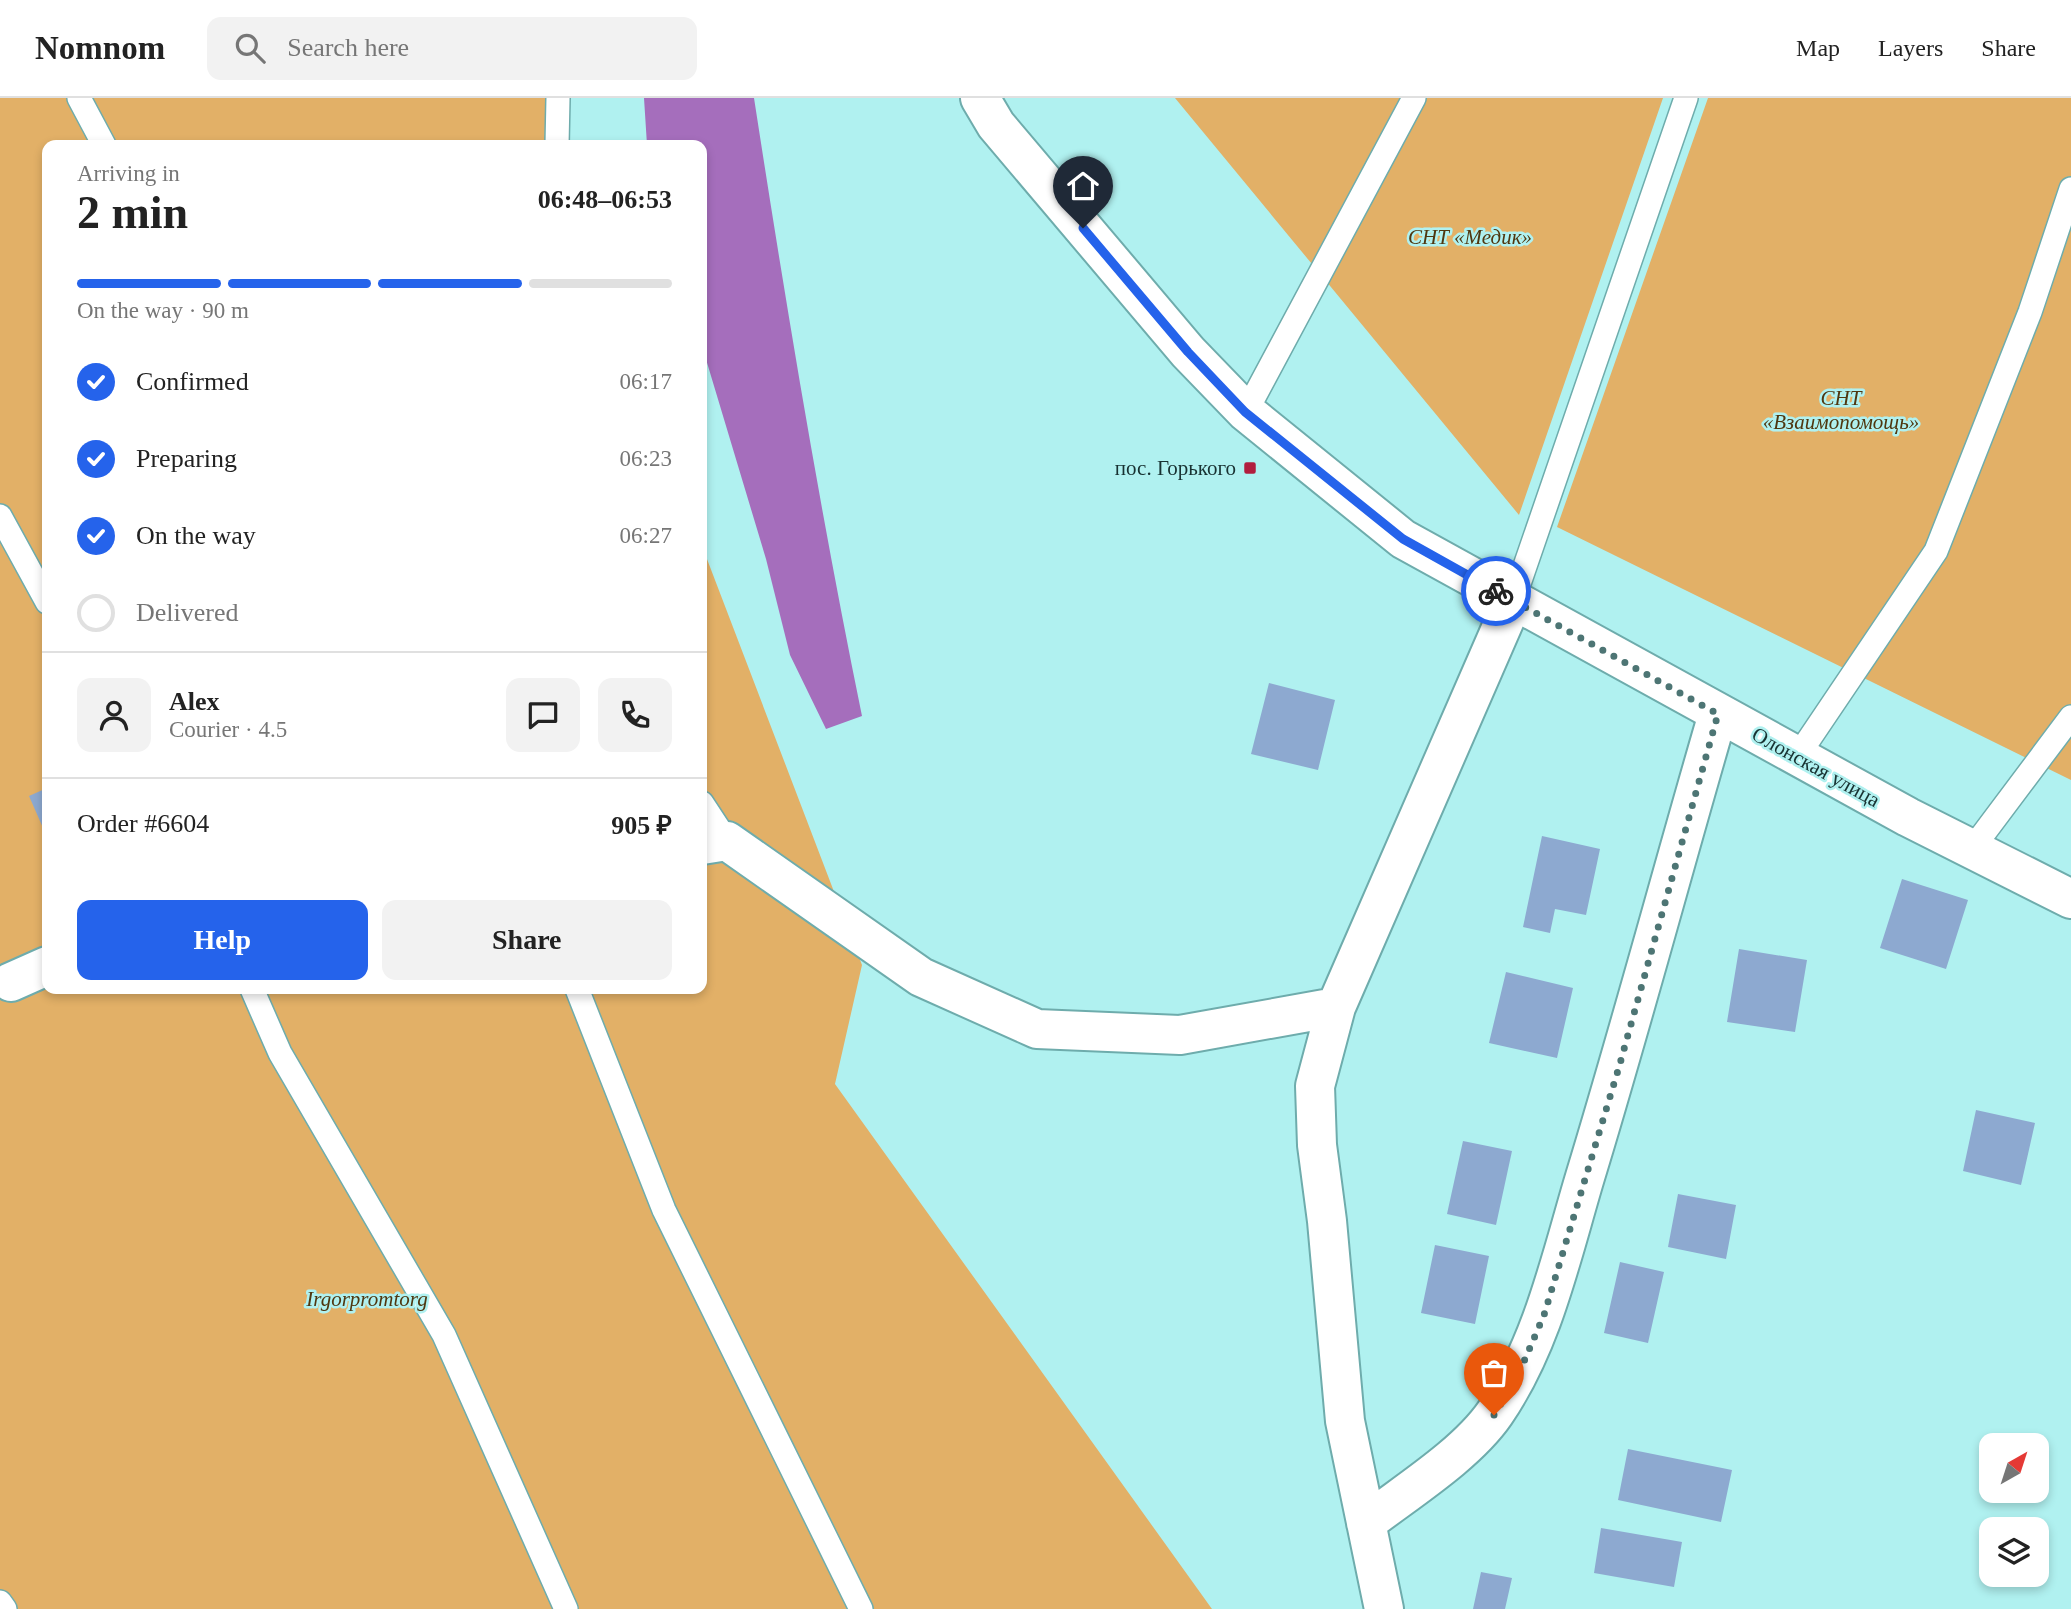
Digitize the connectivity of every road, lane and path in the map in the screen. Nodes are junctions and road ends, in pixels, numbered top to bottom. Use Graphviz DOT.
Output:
graph roads {
  1 [pos="79,98"];
  2 [pos="558,98"];
  3 [pos="980,98"];
  4 [pos="1414,98"];
  5 [pos="1686,98"];
  6 [pos="101,140"];
  7 [pos="557,140"];
  8 [pos="2071,189"];
  9 [pos="1245,412"];
  10 [pos="0,516"];
  11 [pos="42,593"];
  12 [pos="1513,601"];
  13 [pos="1718,714"];
  14 [pos="2071,717"];
  15 [pos="1797,757"];
  16 [pos="707,818"];
  17 [pos="715,843"];
  18 [pos="1972,849"];
  19 [pos="2071,899"];
  20 [pos="42,968"];
  21 [pos="5,979"];
  22 [pos="254,994"];
  23 [pos="579,994"];
  24 [pos="1336,1007"];
  25 [pos="1366,1523"];
  26 [pos="0,1602"];
  27 [pos="4,1609"];
  28 [pos="566,1609"];
  29 [pos="861,1609"];
  30 [pos="1384,1609"];
  1 -- 6 [label="lane"];
  2 -- 7 [label="lane"];
  3 -- 9 [label="street, Олонская улица"];
  4 -- 9 [label="lane"];
  5 -- 12 [label="lane"];
  8 -- 15 [label="lane"];
  9 -- 12 [label="street, Олонская улица"];
  10 -- 11 [label="lane"];
  12 -- 13 [label="street, Олонская улица"];
  12 -- 24 [label="street"];
  13 -- 15 [label="street, Олонская улица"];
  13 -- 25 [label="street"];
  14 -- 18 [label="lane"];
  15 -- 18 [label="street, Олонская улица"];
  16 -- 17 [label="lane"];
  17 -- 24 [label="street"];
  18 -- 19 [label="street, Олонская улица"];
  20 -- 21 [label="street"];
  22 -- 28 [label="lane"];
  23 -- 29 [label="lane"];
  24 -- 25 [label="street"];
  25 -- 30 [label="street"];
  26 -- 27 [label="lane"];
}
